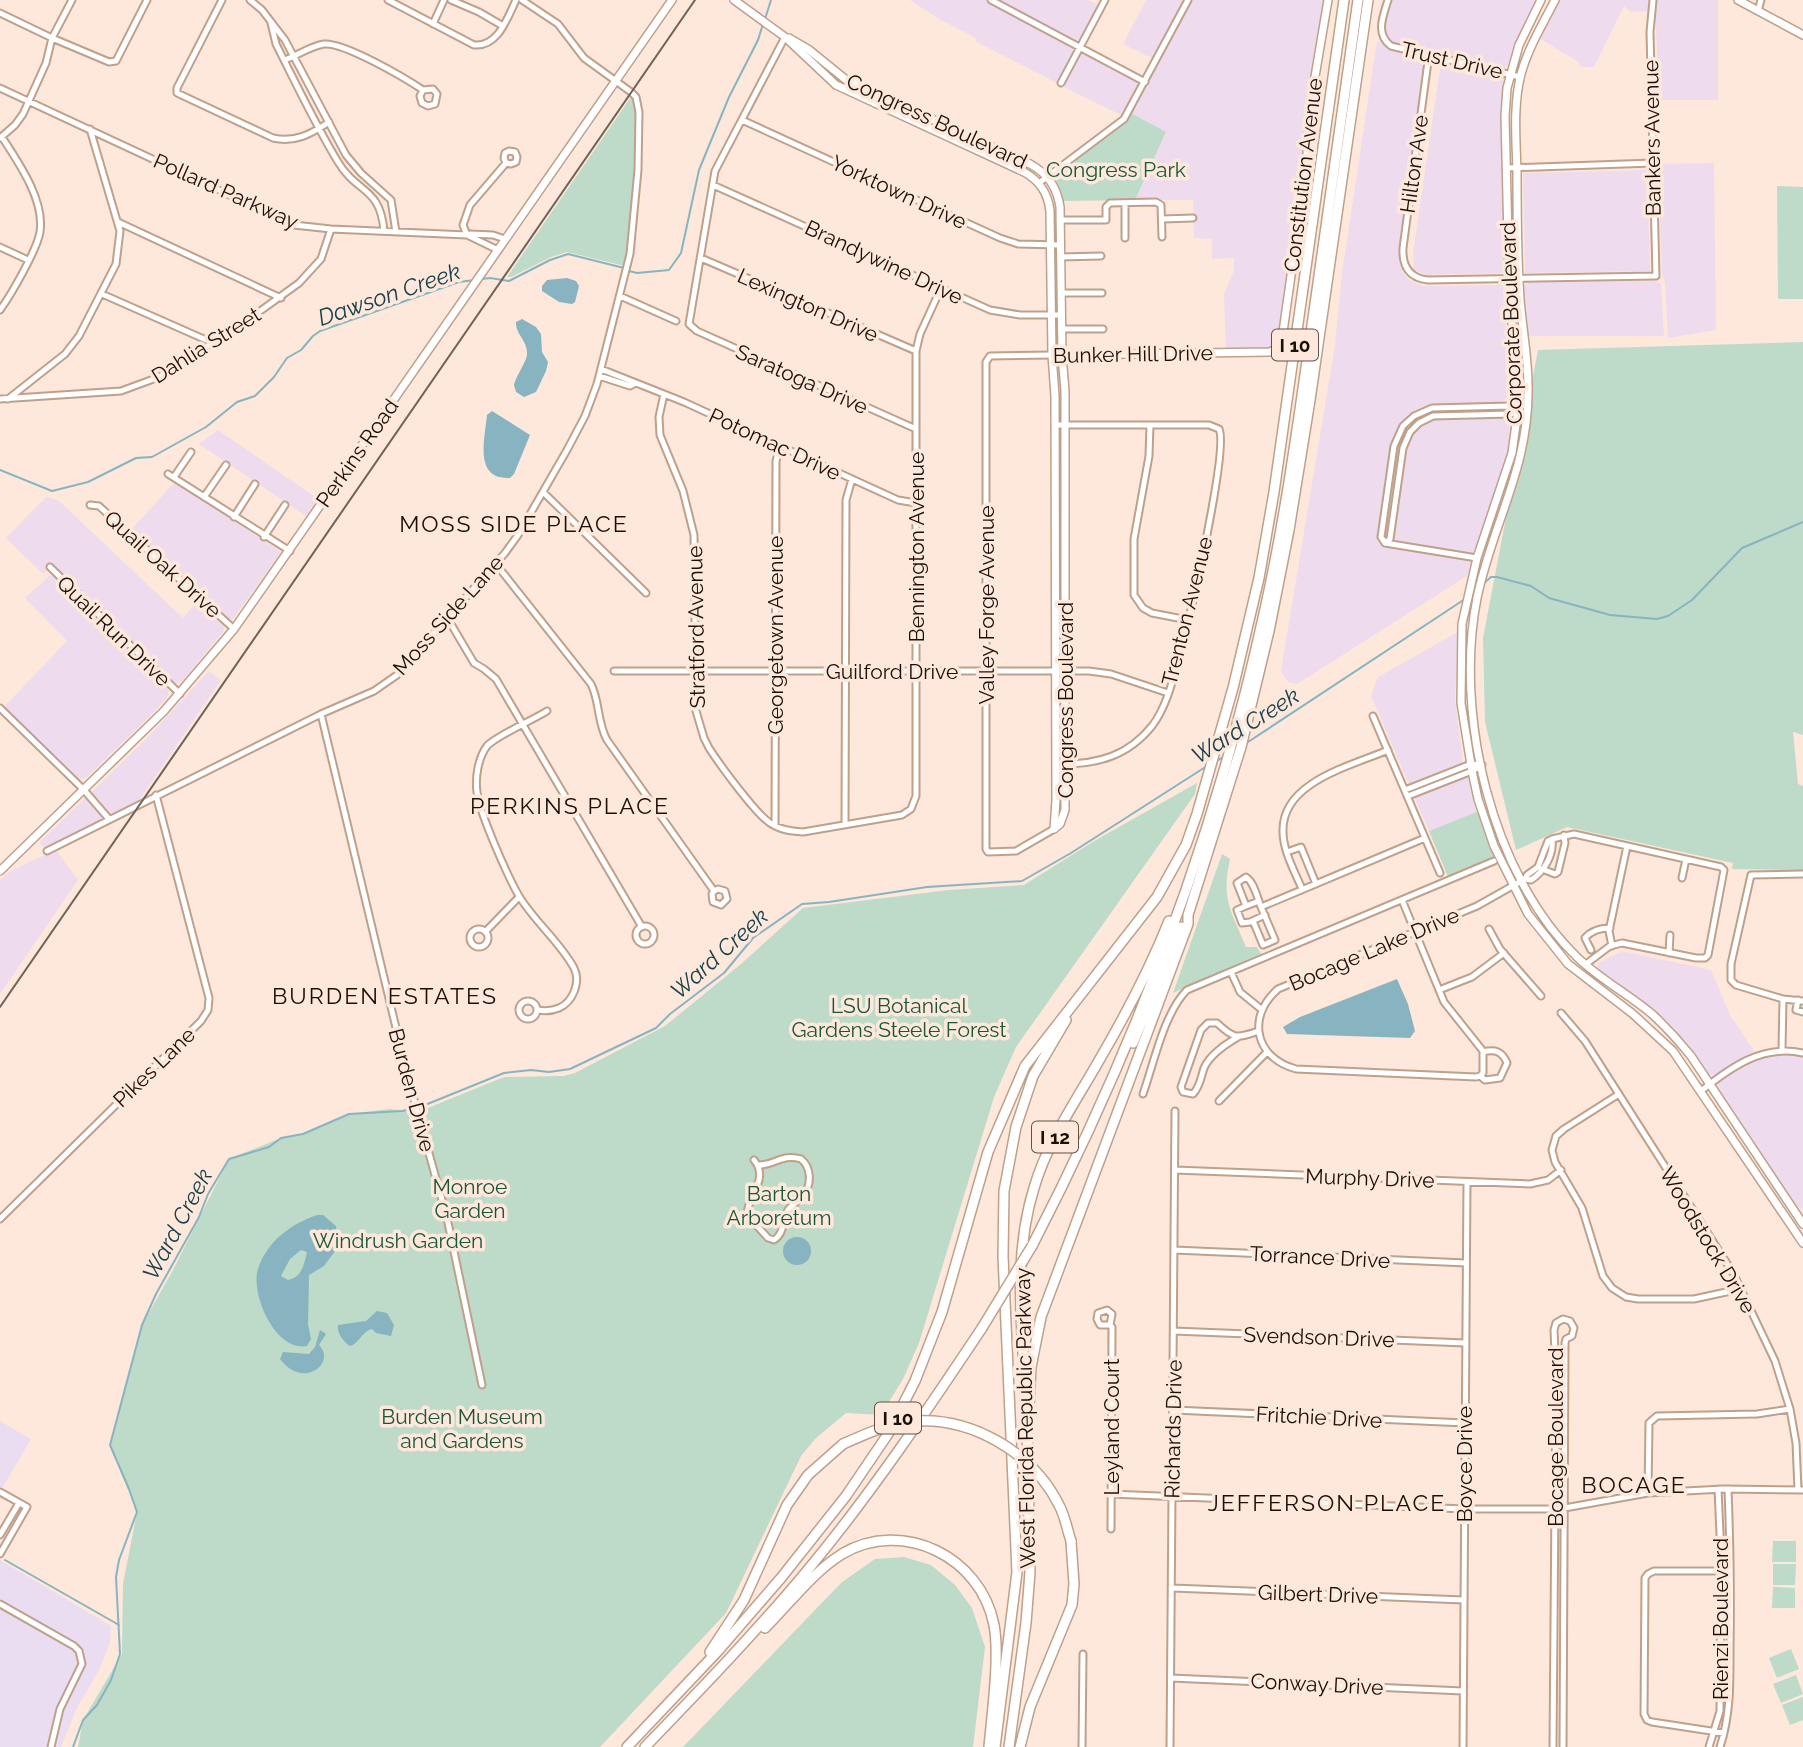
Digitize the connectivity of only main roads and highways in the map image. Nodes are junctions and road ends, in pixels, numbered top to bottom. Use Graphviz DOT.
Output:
graph roads {
  1 [pos="1344,0"];
  2 [pos="1358,0"];
  3 [pos="1368,0"];
  4 [pos="1191,876"];
  5 [pos="1188,915"];
  6 [pos="1085,988"];
  7 [pos="1093,1123"];
  8 [pos="1028,1425"];
  9 [pos="725,1664"];
  10 [pos="695,1676"];
  11 [pos="627,1747"];
  12 [pos="645,1747"];
  13 [pos="989,1747"];
  14 [pos="995,1747"];
  15 [pos="1009,1747"];
  16 [pos="1020,1747"];
  1 -- 6 [label="highway, I 10"];
  2 -- 4 [label="highway, I 10"];
  3 -- 5 [label="highway"];
  4 -- 7 [label="highway, I 10"];
  4 -- 8 [label="highway, West Florida Republic Parkway / I 12"];
  5 -- 7 [label="highway"];
  5 -- 8 [label="highway"];
  6 -- 10 [label="highway, I 10"];
  6 -- 14 [label="highway"];
  7 -- 9 [label="highway, I 10, bridge"];
  8 -- 15 [label="highway, West Florida Republic Parkway / I 12"];
  9 -- 12 [label="highway, I 10"];
  9 -- 13 [label="highway"];
  10 -- 11 [label="highway, I 10"];
  10 -- 16 [label="highway, bridge"];
}
